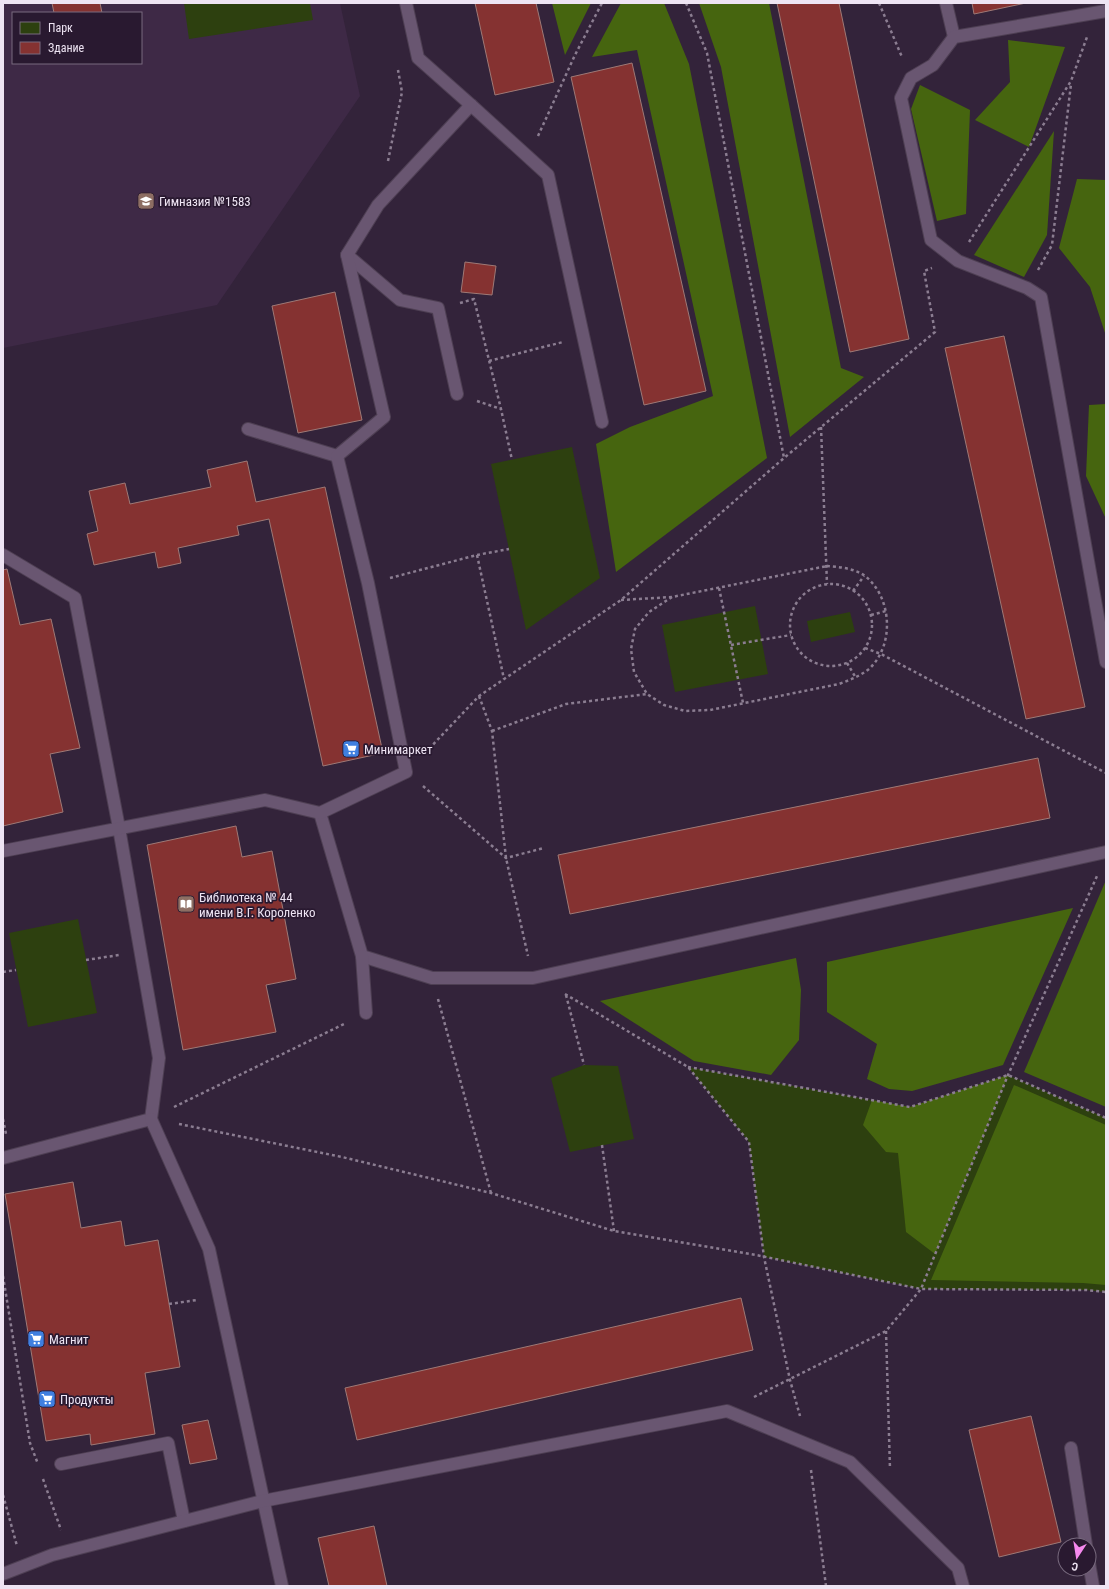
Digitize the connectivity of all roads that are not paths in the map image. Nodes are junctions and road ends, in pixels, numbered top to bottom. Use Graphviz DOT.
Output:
graph roads {
  1 [pos="406,3"];
  2 [pos="946,3"];
  3 [pos="1101,12"];
  4 [pos="954,37"];
  5 [pos="471,105"];
  6 [pos="347,255"];
  7 [pos="457,394"];
  8 [pos="602,422"];
  9 [pos="248,428"];
  10 [pos="336,456"];
  11 [pos="3,555"];
  12 [pos="1106,662"];
  13 [pos="320,813"];
  14 [pos="119,828"];
  15 [pos="3,851"];
  16 [pos="1106,852"];
  17 [pos="362,956"];
  18 [pos="366,1013"];
  19 [pos="151,1119"];
  20 [pos="3,1158"];
  21 [pos="1071,1448"];
  22 [pos="61,1464"];
  23 [pos="263,1501"];
  24 [pos="184,1521"];
  25 [pos="1085,1537"];
  26 [pos="3,1574"];
  27 [pos="282,1586"];
  28 [pos="963,1586"];
  1 -- 5 [label="lane"];
  2 -- 4 [label="lane"];
  3 -- 4 [label="lane"];
  4 -- 12 [label="lane"];
  5 -- 6 [label="lane"];
  5 -- 8 [label="lane"];
  6 -- 7 [label="lane"];
  6 -- 10 [label="lane"];
  9 -- 10 [label="lane"];
  10 -- 13 [label="lane"];
  11 -- 14 [label="lane"];
  13 -- 14 [label="lane"];
  13 -- 17 [label="lane"];
  14 -- 15 [label="lane"];
  14 -- 19 [label="lane"];
  16 -- 17 [label="lane"];
  17 -- 18 [label="lane"];
  19 -- 20 [label="lane"];
  19 -- 23 [label="lane"];
  21 -- 25 [label="lane"];
  22 -- 24 [label="lane"];
  23 -- 24 [label="lane"];
  23 -- 27 [label="lane"];
  23 -- 28 [label="lane"];
  24 -- 26 [label="lane"];
}
